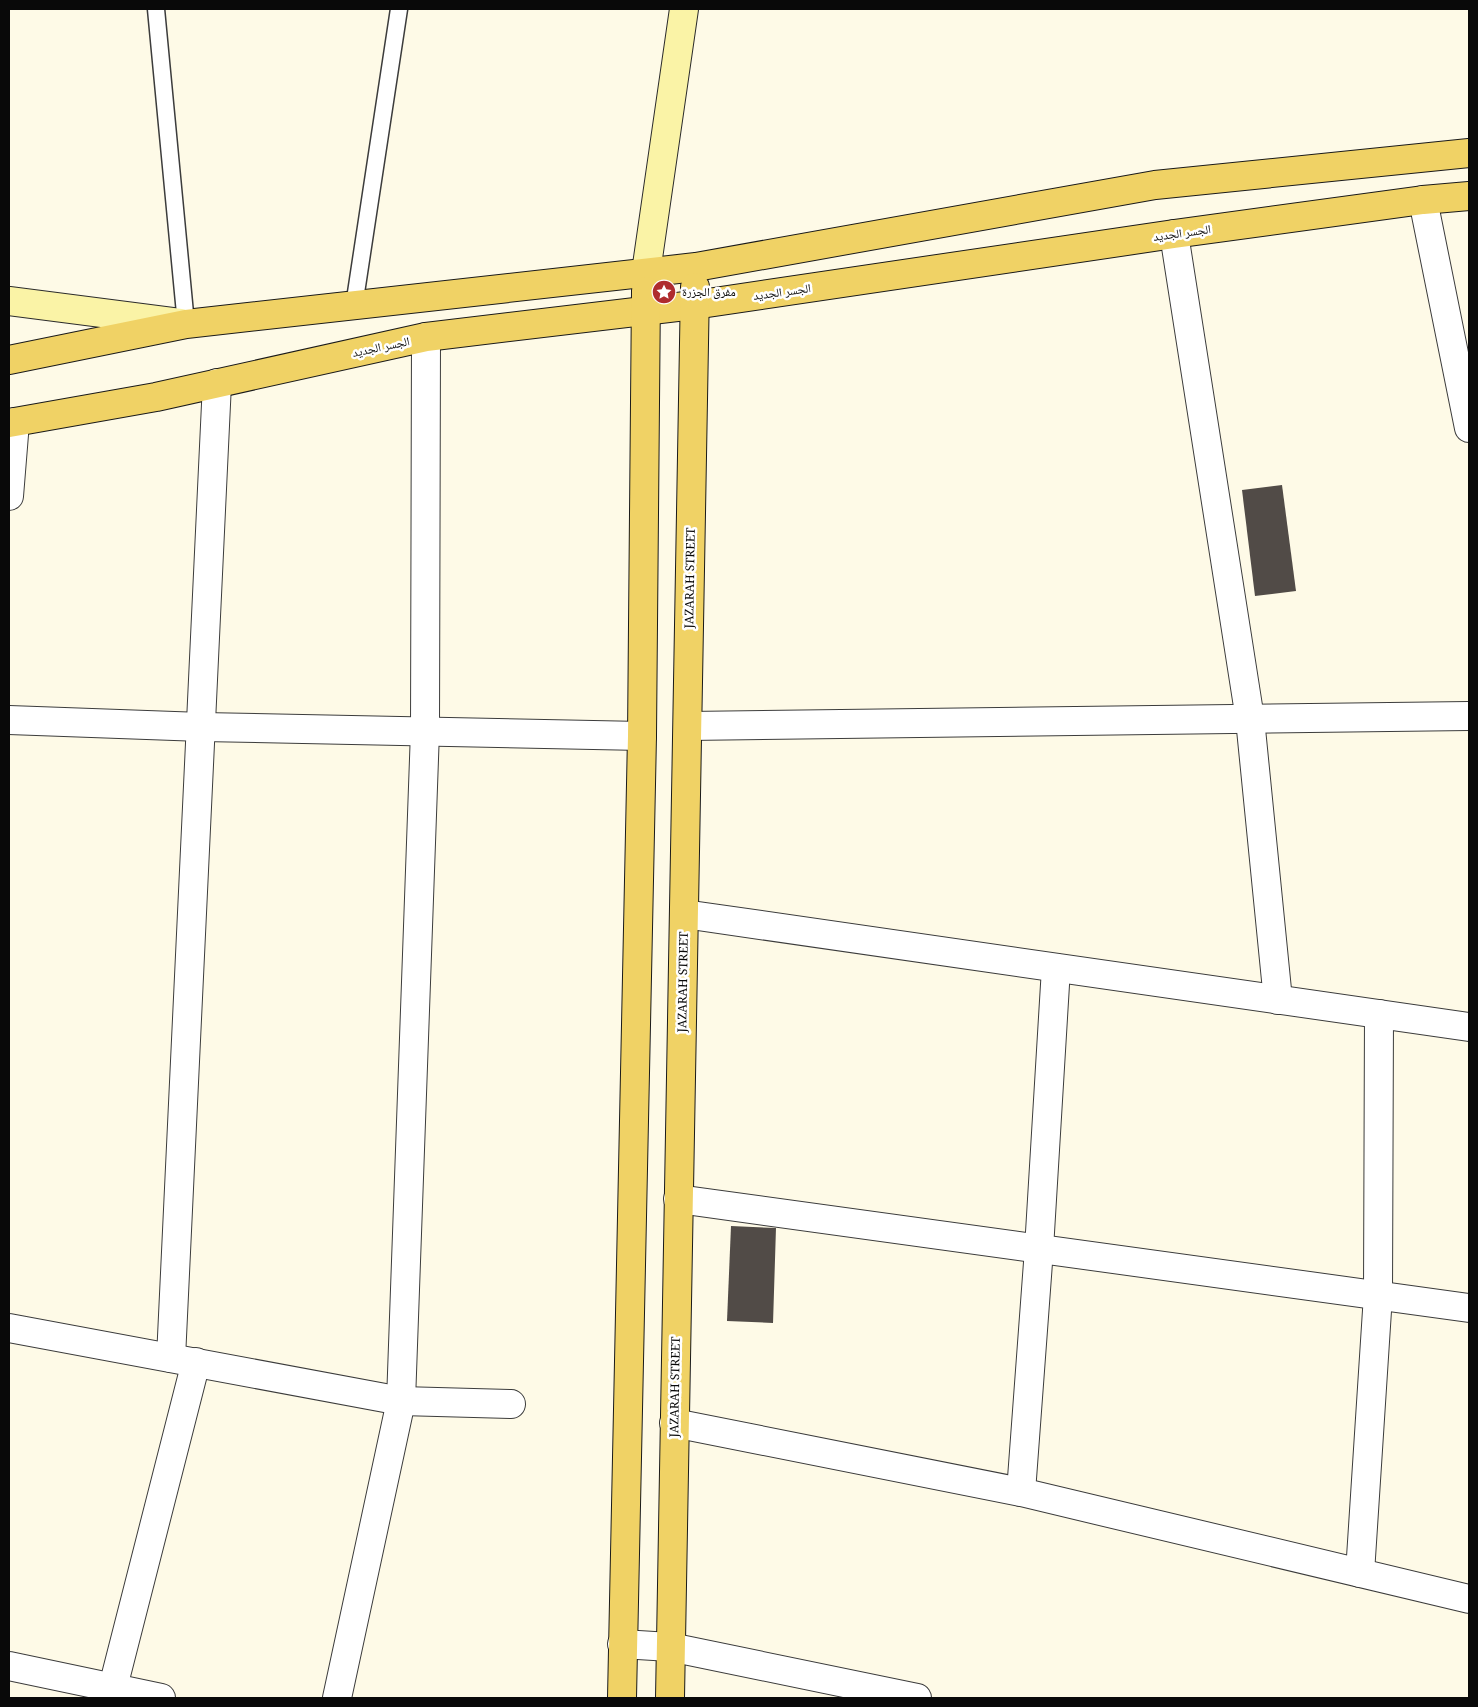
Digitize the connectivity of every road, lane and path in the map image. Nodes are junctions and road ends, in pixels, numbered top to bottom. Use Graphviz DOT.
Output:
graph roads {
  1 [pos="156,9"];
  2 [pos="399,9"];
  3 [pos="684,9"];
  4 [pos="1469,153"];
  5 [pos="1469,196"];
  6 [pos="1423,200"];
  7 [pos="1174,234"];
  8 [pos="696,267"];
  9 [pos="646,272"];
  10 [pos="9,301"];
  11 [pos="694,305"];
  12 [pos="354,306"];
  13 [pos="645,310"];
  14 [pos="186,324"];
  15 [pos="426,337"];
  16 [pos="9,360"];
  17 [pos="217,383"];
  18 [pos="12,422"];
  19 [pos="1469,428"];
  20 [pos="9,496"];
  21 [pos="1469,716"];
  22 [pos="1250,719"];
  23 [pos="9,720"];
  24 [pos="688,726"];
  25 [pos="202,727"];
  26 [pos="425,732"];
  27 [pos="642,736"];
  28 [pos="684,914"];
  29 [pos="1056,968"];
  30 [pos="1278,1000"];
  31 [pos="1379,1014"];
  32 [pos="1469,1027"];
  33 [pos="678,1199"];
  34 [pos="1039,1249"];
  35 [pos="1378,1295"];
  36 [pos="1469,1308"];
  37 [pos="9,1328"];
  38 [pos="183,1360"];
  39 [pos="401,1401"];
  40 [pos="511,1404"];
  41 [pos="674,1423"];
  42 [pos="1021,1492"];
  43 [pos="1360,1573"];
  44 [pos="1469,1599"];
  45 [pos="622,1644"];
  46 [pos="670,1647"];
  47 [pos="9,1666"];
  48 [pos="113,1687"];
  49 [pos="161,1698"];
  50 [pos="337,1698"];
  51 [pos="622,1698"];
  52 [pos="670,1698"];
  53 [pos="916,1698"];
  1 -- 14 [label="lane"];
  2 -- 12 [label="lane"];
  3 -- 9 [label="street"];
  4 -- 8 [label="main road"];
  5 -- 6 [label="main road, الجسر الجديد"];
  6 -- 7 [label="main road, الجسر الجديد"];
  6 -- 19 [label="street"];
  7 -- 11 [label="main road, الجسر الجديد"];
  7 -- 22 [label="street"];
  8 -- 9 [label="main road"];
  8 -- 11 [label="main road, JAZARAH STREET"];
  9 -- 12 [label="main road"];
  9 -- 13 [label="main road"];
  10 -- 14 [label="street"];
  11 -- 13 [label="main road, الجسر الجديد"];
  11 -- 24 [label="main road, JAZARAH STREET"];
  12 -- 14 [label="main road"];
  13 -- 15 [label="main road, الجسر الجديد"];
  13 -- 27 [label="main road"];
  14 -- 16 [label="main road"];
  15 -- 17 [label="main road, الجسر الجديد"];
  15 -- 26 [label="street"];
  17 -- 18 [label="main road, الجسر الجديد"];
  17 -- 25 [label="street"];
  18 -- 20 [label="street"];
  21 -- 22 [label="street"];
  22 -- 24 [label="street"];
  22 -- 30 [label="street"];
  23 -- 25 [label="street"];
  24 -- 28 [label="main road, JAZARAH STREET"];
  25 -- 26 [label="street"];
  25 -- 38 [label="street"];
  26 -- 27 [label="street"];
  26 -- 39 [label="street"];
  27 -- 45 [label="main road"];
  28 -- 29 [label="street"];
  28 -- 33 [label="main road, JAZARAH STREET"];
  29 -- 30 [label="street"];
  29 -- 34 [label="street"];
  30 -- 31 [label="street"];
  31 -- 32 [label="street"];
  31 -- 35 [label="street"];
  33 -- 34 [label="street"];
  33 -- 41 [label="main road, JAZARAH STREET"];
  34 -- 35 [label="street"];
  34 -- 42 [label="street"];
  35 -- 36 [label="street"];
  35 -- 43 [label="street"];
  37 -- 38 [label="street"];
  38 -- 39 [label="street"];
  38 -- 48 [label="street"];
  39 -- 40 [label="street"];
  39 -- 50 [label="street"];
  41 -- 42 [label="street"];
  41 -- 46 [label="main road, JAZARAH STREET"];
  42 -- 43 [label="street"];
  43 -- 44 [label="street"];
  45 -- 46 [label="street"];
  45 -- 51 [label="main road"];
  46 -- 52 [label="main road, JAZARAH STREET"];
  46 -- 53 [label="street"];
  47 -- 48 [label="street"];
  48 -- 49 [label="street"];
}
